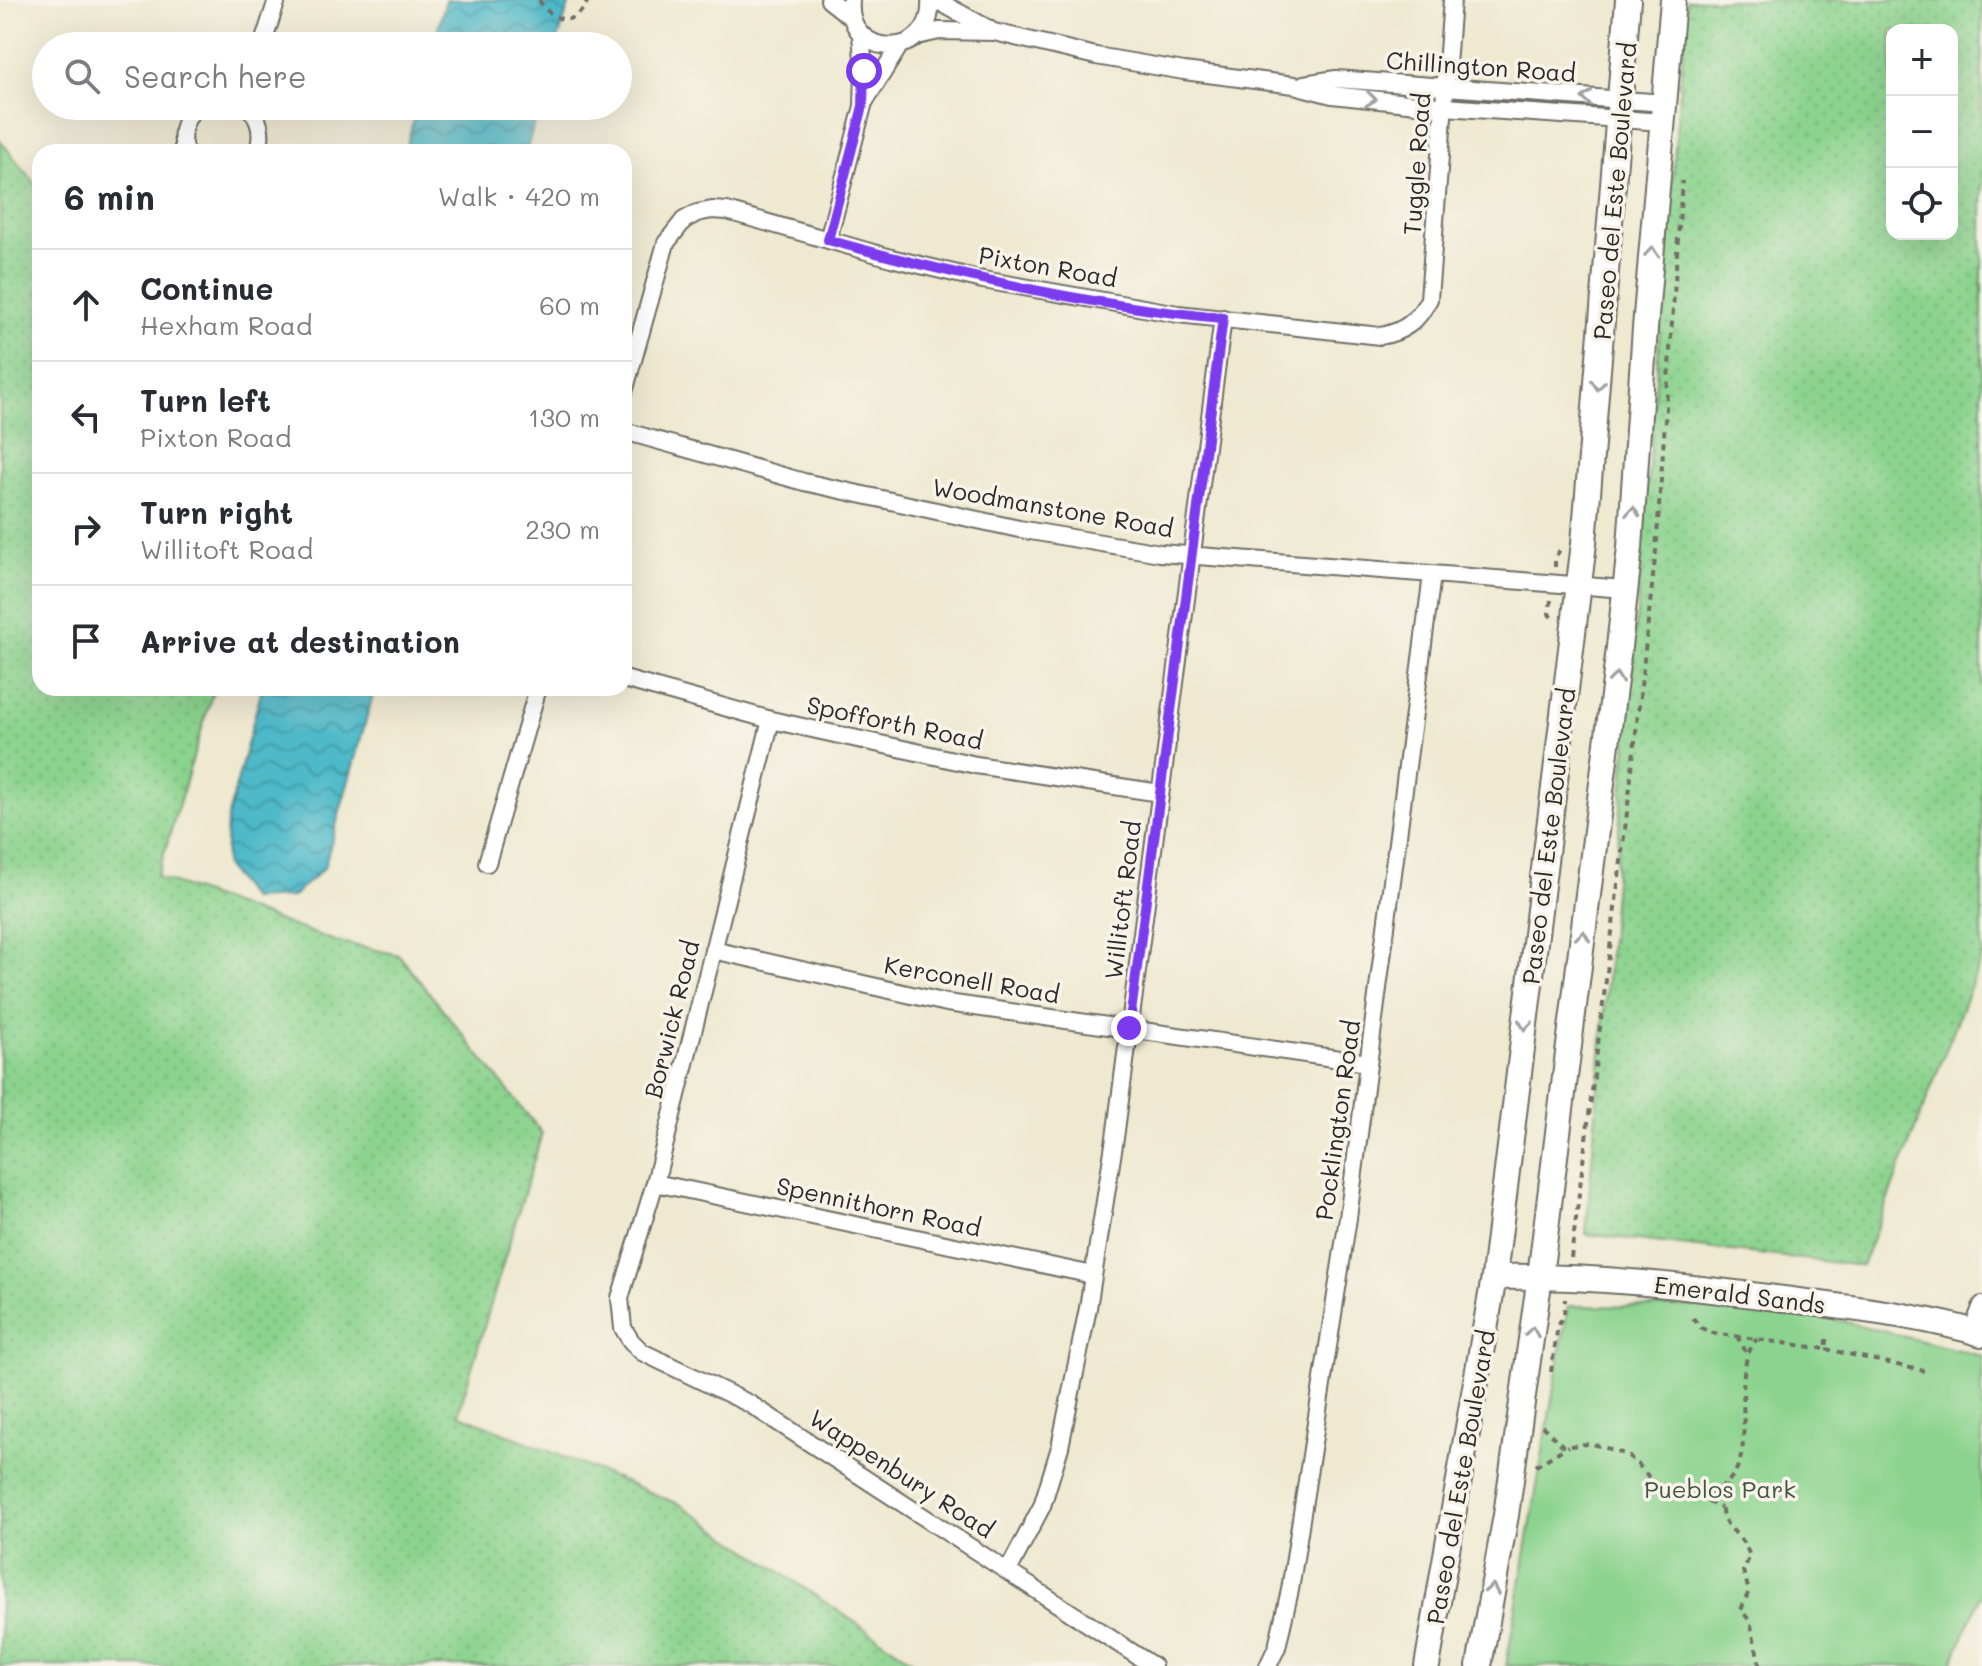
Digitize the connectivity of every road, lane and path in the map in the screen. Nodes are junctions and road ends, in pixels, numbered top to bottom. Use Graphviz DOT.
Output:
graph roads {
  1 [pos="277,0"];
  2 [pos="539,0"];
  3 [pos="588,0"];
  4 [pos="829,0"];
  5 [pos="851,0"];
  6 [pos="930,0"];
  7 [pos="936,0"];
  8 [pos="1452,0"];
  9 [pos="1628,0"];
  10 [pos="1673,0"];
  11 [pos="852,18"];
  12 [pos="267,32"];
  13 [pos="994,32"];
  14 [pos="861,34"];
  15 [pos="917,36"];
  16 [pos="900,45"];
  17 [pos="1294,85"];
  18 [pos="1446,87"];
  19 [pos="863,106"];
  20 [pos="1445,107"];
  21 [pos="1620,110"];
  22 [pos="1664,113"];
  23 [pos="186,120"];
  24 [pos="257,120"];
  25 [pos="184,144"];
  26 [pos="260,144"];
  27 [pos="828,240"];
  28 [pos="1223,318"];
  29 [pos="1410,326"];
  30 [pos="632,364"];
  31 [pos="632,433"];
  32 [pos="1191,556"];
  33 [pos="1432,575"];
  34 [pos="1578,586"];
  35 [pos="1625,589"];
  36 [pos="1550,605"];
  37 [pos="1554,624"];
  38 [pos="632,681"];
  39 [pos="536,696"];
  40 [pos="771,720"];
  41 [pos="1160,793"];
  42 [pos="487,863"];
  43 [pos="713,950"];
  44 [pos="1129,1028"];
  45 [pos="1368,1063"];
  46 [pos="655,1183"];
  47 [pos="1093,1275"];
  48 [pos="1540,1276"];
  49 [pos="1494,1277"];
  50 [pos="1982,1305"];
  51 [pos="1693,1318"];
  52 [pos="623,1328"];
  53 [pos="1828,1333"];
  54 [pos="1977,1333"];
  55 [pos="1737,1336"];
  56 [pos="1757,1339"];
  57 [pos="1826,1349"];
  58 [pos="1746,1355"];
  59 [pos="1924,1371"];
  60 [pos="1542,1426"];
  61 [pos="1568,1446"];
  62 [pos="1536,1466"];
  63 [pos="1727,1483"];
  64 [pos="1694,1496"];
  65 [pos="1721,1508"];
  66 [pos="1008,1571"];
  67 [pos="1153,1666"];
  68 [pos="1268,1666"];
  69 [pos="1427,1666"];
  70 [pos="1479,1666"];
  71 [pos="1760,1666"];
  1 -- 12 [label="street"];
  2 -- 3 [label="path"];
  4 -- 11 [label="street"];
  5 -- 11 [label="street"];
  6 -- 15 [label="street"];
  7 -- 13 [label="street, Chillington Road"];
  8 -- 18 [label="street, Tuggle Road"];
  9 -- 21 [label="main road, Paseo del Este Boulevard"];
  10 -- 22 [label="main road, Paseo del Este Boulevard"];
  11 -- 14 [label="street"];
  13 -- 15 [label="street, Chillington Road"];
  13 -- 17 [label="street, Chillington Road"];
  14 -- 16 [label="street"];
  14 -- 19 [label="street"];
  15 -- 16 [label="street"];
  16 -- 19 [label="street"];
  17 -- 18 [label="street, Chillington Road"];
  17 -- 20 [label="street, Chillington Road, one-way"];
  18 -- 20 [label="street, Tuggle Road"];
  21 -- 18 [label="street, Chillington Road, one-way"];
  19 -- 27 [label="street"];
  20 -- 21 [label="street, Chillington Road"];
  20 -- 29 [label="street, Tuggle Road"];
  21 -- 22 [label="street, Chillington Road"];
  21 -- 34 [label="main road, Paseo del Este Boulevard, one-way"];
  35 -- 22 [label="main road, Paseo del Este Boulevard, one-way"];
  23 -- 25 [label="street"];
  24 -- 26 [label="street"];
  27 -- 28 [label="street, Pixton Road"];
  27 -- 30 [label="street, Pixton Road"];
  28 -- 29 [label="street, Pixton Road"];
  28 -- 32 [label="street, Willitoft Road"];
  31 -- 32 [label="street, Woodmanstone Road"];
  32 -- 33 [label="street, Woodmanstone Road"];
  32 -- 41 [label="street, Willitoft Road"];
  33 -- 34 [label="street, Woodmanstone Road"];
  33 -- 45 [label="street, Pocklington Road"];
  34 -- 35 [label="street, Woodmanstone Road"];
  34 -- 49 [label="main road, Paseo del Este Boulevard, one-way"];
  48 -- 35 [label="main road, Paseo del Este Boulevard, one-way"];
  36 -- 37 [label="path"];
  38 -- 40 [label="street, Spofforth Road"];
  39 -- 42 [label="street"];
  40 -- 41 [label="street, Spofforth Road"];
  40 -- 43 [label="street, Borwick Road"];
  41 -- 44 [label="street, Willitoft Road"];
  43 -- 44 [label="street, Kerconell Road"];
  43 -- 46 [label="street, Borwick Road"];
  44 -- 45 [label="street, Kerconell Road"];
  44 -- 47 [label="street, Willitoft Road"];
  45 -- 68 [label="street, Pocklington Road"];
  46 -- 47 [label="street, Spennithorn Road"];
  46 -- 52 [label="street, Borwick Road"];
  47 -- 66 [label="street, Willitoft Road"];
  48 -- 49 [label="main road, Emerald Sands"];
  48 -- 54 [label="main road, Emerald Sands"];
  70 -- 48 [label="main road, Paseo del Este Boulevard, one-way"];
  49 -- 69 [label="main road, Paseo del Este Boulevard"];
  50 -- 54 [label="street"];
  51 -- 55 [label="path"];
  52 -- 66 [label="street, Wappenbury Road"];
  53 -- 57 [label="path"];
  55 -- 56 [label="path"];
  55 -- 58 [label="path"];
  56 -- 57 [label="path"];
  56 -- 58 [label="path"];
  57 -- 59 [label="path"];
  58 -- 63 [label="path"];
  60 -- 61 [label="path"];
  61 -- 62 [label="path"];
  61 -- 64 [label="path"];
  63 -- 64 [label="path"];
  63 -- 65 [label="path"];
  64 -- 65 [label="path"];
  65 -- 71 [label="path"];
  66 -- 67 [label="street, Wappenbury Road"];
}
